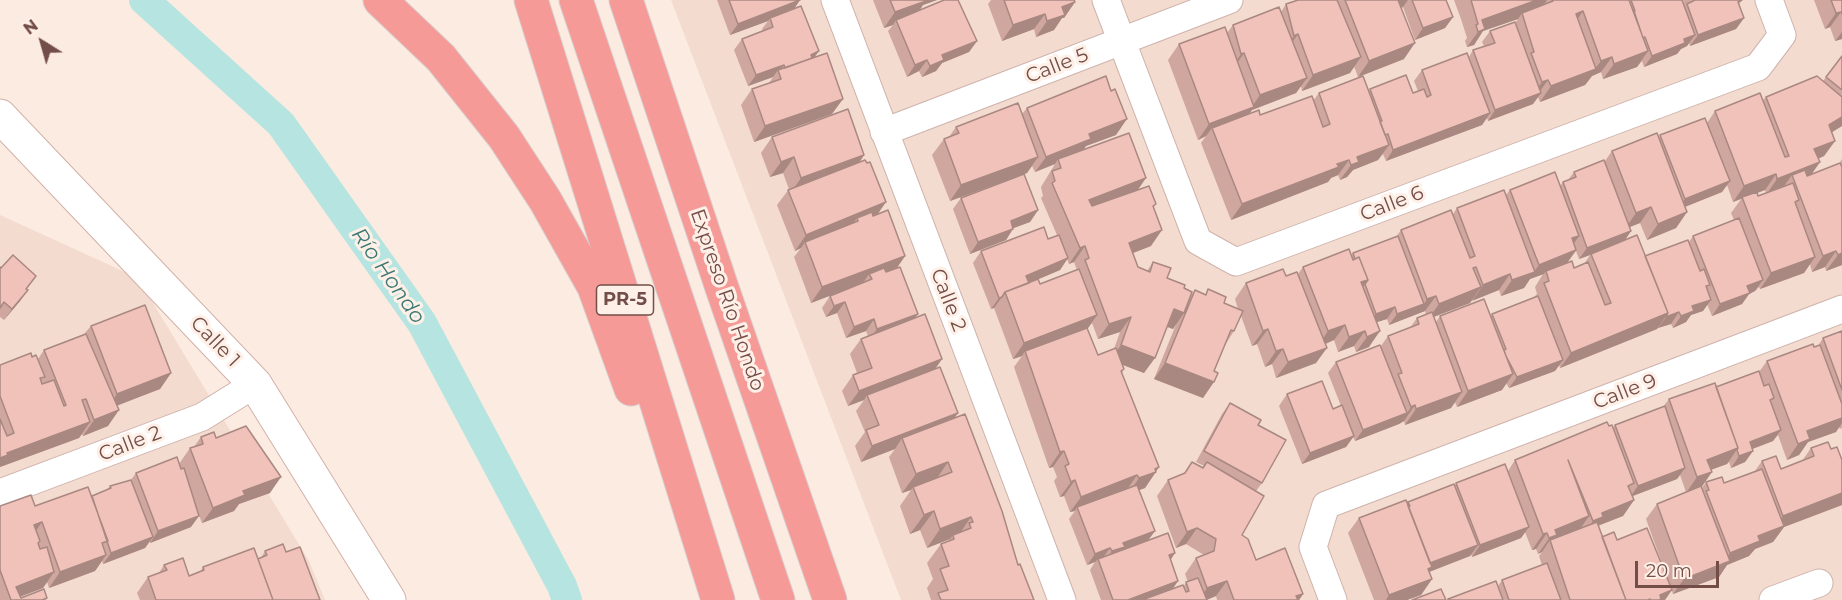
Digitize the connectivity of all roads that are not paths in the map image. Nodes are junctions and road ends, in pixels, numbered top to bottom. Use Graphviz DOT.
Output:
graph roads {
  1 [pos="380,0"];
  2 [pos="531,0"];
  3 [pos="576,0"];
  4 [pos="626,0"];
  5 [pos="835,0"];
  6 [pos="1106,0"];
  7 [pos="1229,0"];
  8 [pos="1769,0"];
  9 [pos="1122,41"];
  10 [pos="0,117"];
  11 [pos="884,132"];
  12 [pos="1842,309"];
  13 [pos="255,384"];
  14 [pos="0,493"];
  15 [pos="690,506"];
  16 [pos="1819,583"];
  17 [pos="389,600"];
  18 [pos="718,600"];
  19 [pos="778,600"];
  20 [pos="830,600"];
  21 [pos="1062,600"];
  22 [pos="1333,600"];
  23 [pos="1773,600"];
  1 -- 15 [label="highway"];
  2 -- 15 [label="highway, PR-5"];
  3 -- 19 [label="highway"];
  4 -- 20 [label="highway, Expreso Río Hondo"];
  5 -- 11 [label="street, Calle 2"];
  6 -- 9 [label="street, Calle 6"];
  7 -- 9 [label="street, Calle 5"];
  8 -- 9 [label="street, Calle 6"];
  9 -- 11 [label="street, Calle 5"];
  10 -- 13 [label="street, Calle 1"];
  11 -- 21 [label="street, Calle 2"];
  12 -- 22 [label="street, Calle 9"];
  13 -- 14 [label="street, Calle 2"];
  13 -- 17 [label="street, Calle 1"];
  15 -- 18 [label="highway, PR-5"];
  16 -- 23 [label="street"];
}
